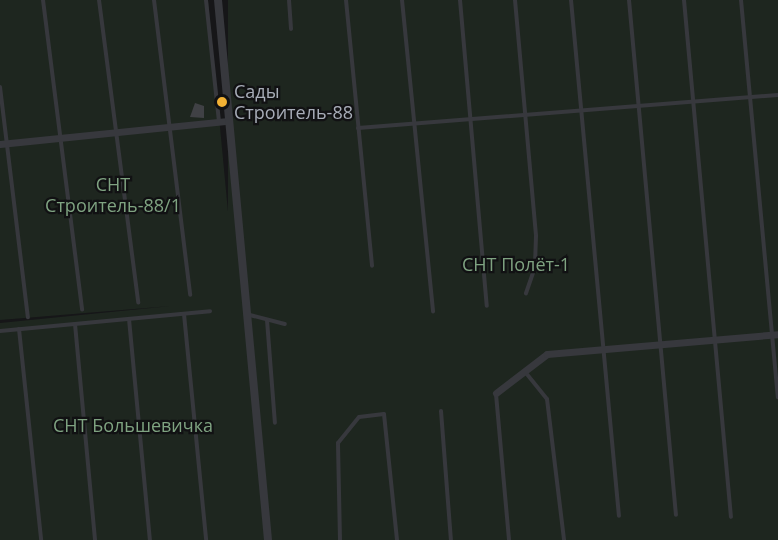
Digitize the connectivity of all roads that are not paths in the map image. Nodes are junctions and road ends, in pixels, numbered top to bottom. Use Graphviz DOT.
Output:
graph roads {
  1 [pos="43,0"];
  2 [pos="99,0"];
  3 [pos="154,0"];
  4 [pos="206,0"];
  5 [pos="218,0"];
  6 [pos="289,0"];
  7 [pos="346,0"];
  8 [pos="402,0"];
  9 [pos="460,0"];
  10 [pos="515,0"];
  11 [pos="571,0"];
  12 [pos="629,0"];
  13 [pos="684,0"];
  14 [pos="741,0"];
  15 [pos="291,28"];
  16 [pos="0,87"];
  17 [pos="778,95"];
  18 [pos="750,97"];
  19 [pos="694,101"];
  20 [pos="638,105"];
  21 [pos="583,110"];
  22 [pos="526,116"];
  23 [pos="471,120"];
  24 [pos="224,121"];
  25 [pos="415,124"];
  26 [pos="171,125"];
  27 [pos="358,128"];
  28 [pos="117,134"];
  29 [pos="62,138"];
  30 [pos="4,144"];
  31 [pos="372,266"];
  32 [pos="526,293"];
  33 [pos="190,295"];
  34 [pos="138,302"];
  35 [pos="488,306"];
  36 [pos="82,310"];
  37 [pos="433,310"];
  38 [pos="210,311"];
  39 [pos="184,314"];
  40 [pos="246,314"];
  41 [pos="28,317"];
  42 [pos="129,319"];
  43 [pos="267,320"];
  44 [pos="75,324"];
  45 [pos="285,324"];
  46 [pos="19,329"];
  47 [pos="0,332"];
  48 [pos="775,334"];
  49 [pos="716,339"];
  50 [pos="660,344"];
  51 [pos="605,348"];
  52 [pos="526,373"];
  53 [pos="496,393"];
  54 [pos="778,397"];
  55 [pos="441,411"];
  56 [pos="275,423"];
  57 [pos="676,515"];
  58 [pos="619,516"];
  59 [pos="731,517"];
  60 [pos="41,540"];
  61 [pos="95,540"];
  62 [pos="150,540"];
  63 [pos="206,540"];
  64 [pos="268,540"];
  65 [pos="340,540"];
  66 [pos="397,540"];
  67 [pos="451,540"];
  68 [pos="509,540"];
  69 [pos="564,540"];
  1 -- 29 [label="lane"];
  2 -- 28 [label="lane"];
  3 -- 26 [label="lane"];
  4 -- 24 [label="lane"];
  5 -- 24 [label="street"];
  6 -- 15 [label="lane"];
  7 -- 27 [label="lane"];
  8 -- 25 [label="lane"];
  9 -- 23 [label="lane"];
  10 -- 22 [label="lane"];
  11 -- 21 [label="lane"];
  12 -- 20 [label="lane"];
  13 -- 19 [label="lane"];
  14 -- 18 [label="lane"];
  16 -- 30 [label="lane"];
  17 -- 18 [label="lane"];
  18 -- 19 [label="lane"];
  18 -- 48 [label="lane"];
  19 -- 20 [label="lane"];
  19 -- 49 [label="lane"];
  20 -- 21 [label="lane"];
  20 -- 50 [label="lane"];
  21 -- 22 [label="lane"];
  21 -- 51 [label="lane"];
  22 -- 23 [label="lane"];
  22 -- 32 [label="lane"];
  23 -- 25 [label="lane"];
  23 -- 35 [label="lane"];
  24 -- 26 [label="street"];
  24 -- 40 [label="street"];
  25 -- 27 [label="lane"];
  25 -- 37 [label="lane"];
  26 -- 28 [label="street"];
  26 -- 33 [label="lane"];
  27 -- 31 [label="lane"];
  28 -- 29 [label="street"];
  28 -- 34 [label="lane"];
  29 -- 30 [label="street"];
  29 -- 36 [label="lane"];
  30 -- 41 [label="lane"];
  38 -- 39 [label="lane"];
  39 -- 42 [label="lane"];
  39 -- 63 [label="lane"];
  40 -- 43 [label="lane"];
  40 -- 64 [label="street"];
  42 -- 44 [label="lane"];
  42 -- 62 [label="lane"];
  43 -- 45 [label="lane"];
  43 -- 56 [label="lane"];
  44 -- 46 [label="lane"];
  44 -- 61 [label="lane"];
  46 -- 47 [label="lane"];
  46 -- 60 [label="lane"];
  48 -- 49 [label="street"];
  48 -- 54 [label="lane"];
  49 -- 50 [label="street"];
  49 -- 59 [label="lane"];
  50 -- 51 [label="street"];
  50 -- 57 [label="lane"];
  51 -- 52 [label="street"];
  51 -- 58 [label="lane"];
  52 -- 53 [label="street"];
  52 -- 69 [label="lane"];
  53 -- 68 [label="lane"];
  55 -- 67 [label="lane"];
  65 -- 66 [label="lane"];
}
